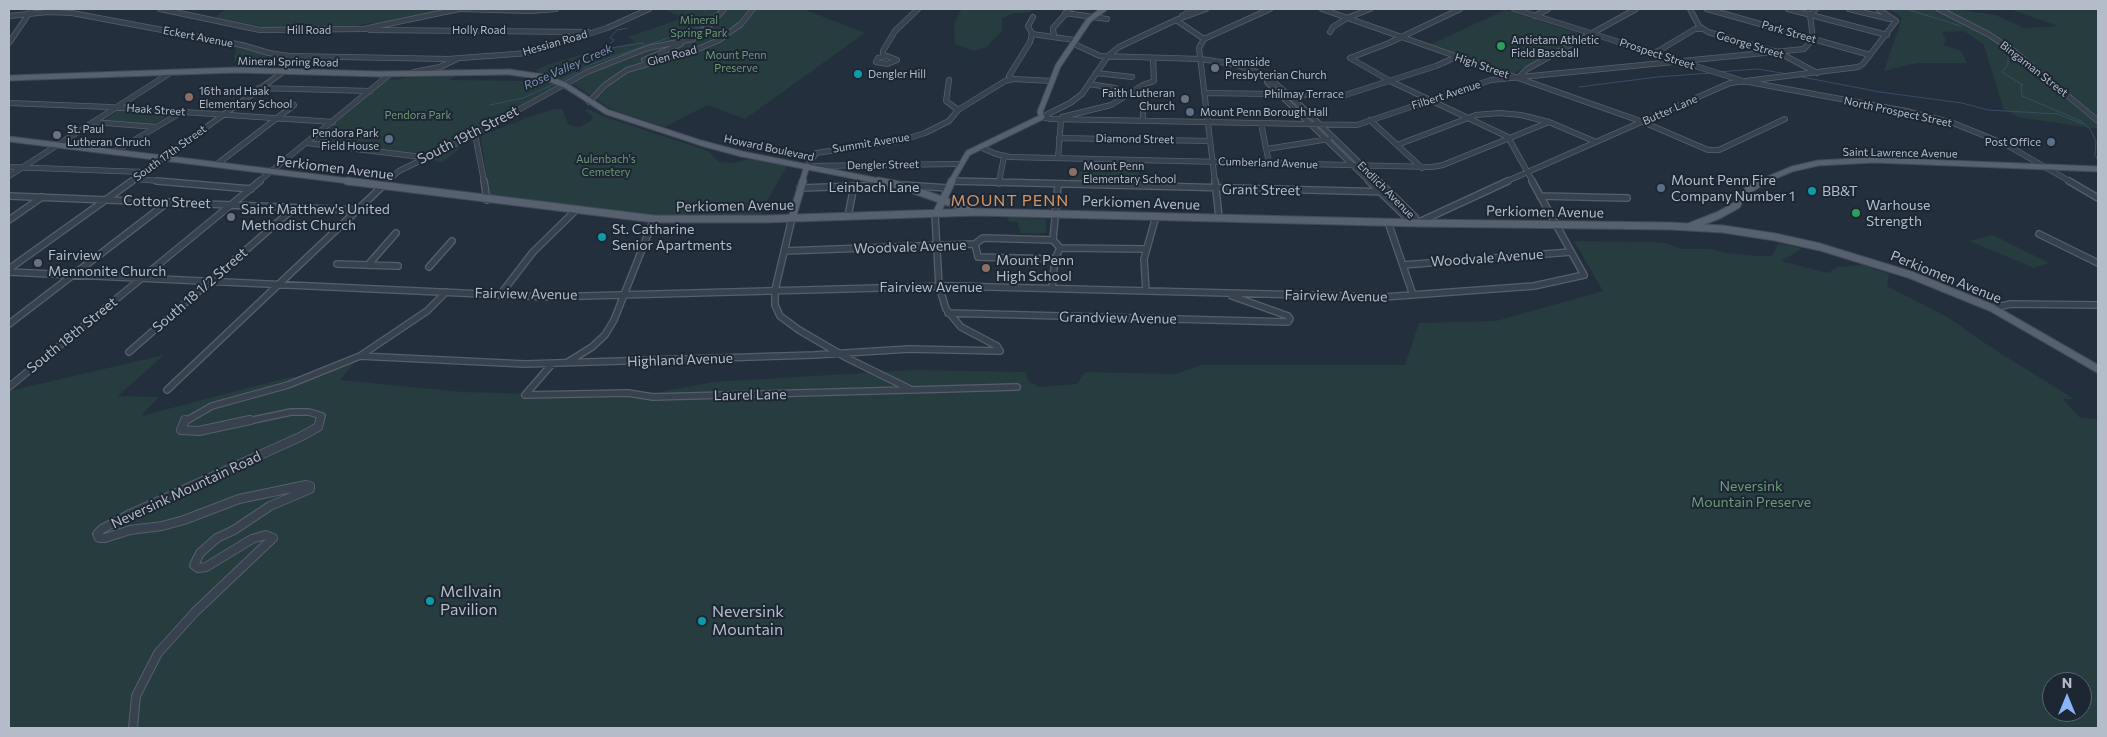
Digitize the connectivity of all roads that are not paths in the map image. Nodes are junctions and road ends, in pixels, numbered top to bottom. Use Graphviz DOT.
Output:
graph roads {
  1 [pos="32,9"];
  2 [pos="160,9"];
  3 [pos="460,9"];
  4 [pos="556,9"];
  5 [pos="649,9"];
  6 [pos="724,9"];
  7 [pos="753,9"];
  8 [pos="918,9"];
  9 [pos="1070,9"];
  10 [pos="1104,9"];
  11 [pos="1194,9"];
  12 [pos="1206,9"];
  13 [pos="1270,9"];
  14 [pos="1322,9"];
  15 [pos="1370,9"];
  16 [pos="1460,9"];
  17 [pos="1514,9"];
  18 [pos="1548,9"];
  19 [pos="1636,9"];
  20 [pos="1690,9"];
  21 [pos="1707,9"];
  22 [pos="1788,9"];
  23 [pos="1816,9"];
  24 [pos="1849,9"];
  25 [pos="1878,9"];
  26 [pos="1939,9"];
  27 [pos="1065,13"];
  28 [pos="28,14"];
  29 [pos="1810,15"];
  30 [pos="9,16"];
  31 [pos="1535,16"];
  32 [pos="1033,17"];
  33 [pos="1092,17"];
  34 [pos="1347,18"];
  35 [pos="1107,19"];
  36 [pos="1178,19"];
  37 [pos="1896,21"];
  38 [pos="364,29"];
  39 [pos="1703,29"];
  40 [pos="573,32"];
  41 [pos="593,32"];
  42 [pos="1330,32"];
  43 [pos="1592,33"];
  44 [pos="1032,34"];
  45 [pos="1886,35"];
  46 [pos="11,36"];
  47 [pos="1054,37"];
  48 [pos="1401,37"];
  49 [pos="574,38"];
  50 [pos="693,39"];
  51 [pos="1204,39"];
  52 [pos="1813,39"];
  53 [pos="1073,42"];
  54 [pos="9,43"];
  55 [pos="1655,53"];
  56 [pos="1780,53"];
  57 [pos="1870,55"];
  58 [pos="884,56"];
  59 [pos="1108,56"];
  60 [pos="1456,57"];
  61 [pos="1153,58"];
  62 [pos="448,59"];
  63 [pos="457,59"];
  64 [pos="1201,59"];
  65 [pos="1225,63"];
  66 [pos="1685,63"];
  67 [pos="282,72"];
  68 [pos="170,73"];
  69 [pos="1096,73"];
  70 [pos="1817,73"];
  71 [pos="390,74"];
  72 [pos="406,74"];
  73 [pos="1132,77"];
  74 [pos="9,78"];
  75 [pos="1518,78"];
  76 [pos="1013,79"];
  77 [pos="949,80"];
  78 [pos="1390,81"];
  79 [pos="1743,81"];
  80 [pos="1052,82"];
  81 [pos="1090,84"];
  82 [pos="565,85"];
  83 [pos="605,86"];
  84 [pos="259,88"];
  85 [pos="1115,88"];
  86 [pos="370,91"];
  87 [pos="1204,93"];
  88 [pos="1282,95"];
  89 [pos="1288,95"];
  90 [pos="1430,99"];
  91 [pos="589,102"];
  92 [pos="9,103"];
  93 [pos="1143,103"];
  94 [pos="294,106"];
  95 [pos="117,107"];
  96 [pos="958,110"];
  97 [pos="183,112"];
  98 [pos="223,114"];
  99 [pos="1042,117"];
  100 [pos="277,118"];
  101 [pos="1468,118"];
  102 [pos="1051,119"];
  103 [pos="1785,119"];
  104 [pos="1062,120"];
  105 [pos="1370,120"];
  106 [pos="1143,121"];
  107 [pos="2098,121"];
  108 [pos="93,122"];
  109 [pos="333,122"];
  110 [pos="1208,122"];
  111 [pos="1549,122"];
  112 [pos="1643,122"];
  113 [pos="1261,123"];
  114 [pos="1312,124"];
  115 [pos="1320,125"];
  116 [pos="156,127"];
  117 [pos="475,134"];
  118 [pos="1508,137"];
  119 [pos="1059,138"];
  120 [pos="1334,138"];
  121 [pos="9,139"];
  122 [pos="1327,139"];
  123 [pos="1210,141"];
  124 [pos="1596,142"];
  125 [pos="307,143"];
  126 [pos="58,145"];
  127 [pos="1397,145"];
  128 [pos="980,147"];
  129 [pos="1266,149"];
  130 [pos="114,152"];
  131 [pos="1004,156"];
  132 [pos="424,158"];
  133 [pos="1058,158"];
  134 [pos="162,159"];
  135 [pos="1212,162"];
  136 [pos="1269,163"];
  137 [pos="960,164"];
  138 [pos="1354,165"];
  139 [pos="1362,165"];
  140 [pos="216,166"];
  141 [pos="807,166"];
  142 [pos="9,167"];
  143 [pos="24,167"];
  144 [pos="1422,168"];
  145 [pos="2045,168"];
  146 [pos="2098,169"];
  147 [pos="143,172"];
  148 [pos="271,172"];
  149 [pos="1528,172"];
  150 [pos="9,176"];
  151 [pos="135,179"];
  152 [pos="952,181"];
  153 [pos="999,183"];
  154 [pos="900,185"];
  155 [pos="1058,185"];
  156 [pos="380,186"];
  157 [pos="854,186"];
  158 [pos="800,188"];
  159 [pos="948,188"];
  160 [pos="1216,188"];
  161 [pos="251,189"];
  162 [pos="1382,192"];
  163 [pos="1390,192"];
  164 [pos="9,196"];
  165 [pos="1540,196"];
  166 [pos="42,197"];
  167 [pos="1627,198"];
  168 [pos="2098,198"];
  169 [pos="105,200"];
  170 [pos="488,200"];
  171 [pos="943,200"];
  172 [pos="168,202"];
  173 [pos="232,205"];
  174 [pos="294,208"];
  175 [pos="355,210"];
  176 [pos="575,211"];
  177 [pos="937,212"];
  178 [pos="976,212"];
  179 [pos="1055,213"];
  180 [pos="848,216"];
  181 [pos="1156,216"];
  182 [pos="792,218"];
  183 [pos="1218,218"];
  184 [pos="654,219"];
  185 [pos="9,220"];
  186 [pos="1388,222"];
  187 [pos="1417,223"];
  188 [pos="1556,224"];
  189 [pos="1689,227"];
  190 [pos="396,233"];
  191 [pos="2039,234"];
  192 [pos="1053,240"];
  193 [pos="452,241"];
  194 [pos="975,244"];
  195 [pos="936,246"];
  196 [pos="1060,248"];
  197 [pos="1146,249"];
  198 [pos="784,251"];
  199 [pos="1571,252"];
  200 [pos="1054,259"];
  201 [pos="2098,263"];
  202 [pos="337,264"];
  203 [pos="368,265"];
  204 [pos="1403,265"];
  205 [pos="398,266"];
  206 [pos="429,267"];
  207 [pos="9,270"];
  208 [pos="73,275"];
  209 [pos="142,278"];
  210 [pos="210,281"];
  211 [pos="277,284"];
  212 [pos="939,286"];
  213 [pos="1052,288"];
  214 [pos="774,290"];
  215 [pos="1146,291"];
  216 [pos="446,292"];
  217 [pos="1225,293"];
  218 [pos="500,295"];
  219 [pos="624,295"];
  220 [pos="1413,295"];
  221 [pos="2098,306"];
  222 [pos="1992,308"];
  223 [pos="948,313"];
  224 [pos="9,324"];
  225 [pos="130,352"];
  226 [pos="842,354"];
  227 [pos="360,356"];
  228 [pos="567,363"];
  229 [pos="552,364"];
  230 [pos="2098,369"];
  231 [pos="9,379"];
  232 [pos="18,380"];
  233 [pos="9,387"];
  234 [pos="1016,388"];
  235 [pos="167,390"];
  236 [pos="912,390"];
  237 [pos="133,728"];
  1 -- 28 [label="street"];
  2 -- 38 [label="street, Hill Road"];
  3 -- 4 [label="street, Hill Road"];
  3 -- 38 [label="street, Hill Road"];
  5 -- 41 [label="street, Hessian Road"];
  6 -- 50 [label="street"];
  7 -- 83 [label="street, Glen Road"];
  8 -- 58 [label="street"];
  9 -- 27 [label="street"];
  10 -- 33 [label="main road"];
  11 -- 36 [label="street"];
  12 -- 36 [label="street"];
  13 -- 51 [label="street"];
  14 -- 34 [label="street, High Street"];
  15 -- 34 [label="street"];
  16 -- 48 [label="street"];
  17 -- 31 [label="street, Prospect Street"];
  18 -- 31 [label="street"];
  19 -- 43 [label="street"];
  20 -- 39 [label="street, George Street"];
  21 -- 52 [label="street, Park Street"];
  22 -- 29 [label="street"];
  23 -- 29 [label="street"];
  24 -- 37 [label="street"];
  25 -- 37 [label="street"];
  26 -- 107 [label="street, Bingaman Street"];
  27 -- 33 [label="street"];
  27 -- 47 [label="street"];
  28 -- 30 [label="street, Eckert Avenue"];
  28 -- 46 [label="street"];
  28 -- 62 [label="street, Eckert Avenue"];
  29 -- 45 [label="street"];
  29 -- 52 [label="street"];
  31 -- 43 [label="street, Prospect Street"];
  32 -- 44 [label="street"];
  33 -- 35 [label="street"];
  33 -- 53 [label="main road"];
  34 -- 42 [label="street"];
  34 -- 48 [label="street, High Street"];
  36 -- 51 [label="street"];
  36 -- 59 [label="street"];
  37 -- 45 [label="street, Butter Lane"];
  38 -- 40 [label="street, Holly Road"];
  39 -- 55 [label="street"];
  39 -- 56 [label="street, George Street"];
  40 -- 41 [label="street, Holly Road"];
  40 -- 49 [label="street"];
  41 -- 49 [label="street, Hessian Road"];
  43 -- 55 [label="street, Prospect Street"];
  43 -- 75 [label="street"];
  44 -- 47 [label="street, Endlich Avenue"];
  44 -- 76 [label="street"];
  45 -- 57 [label="street, Butter Lane"];
  46 -- 54 [label="street"];
  47 -- 53 [label="street, Endlich Avenue"];
  48 -- 60 [label="street, High Street"];
  48 -- 78 [label="street"];
  49 -- 63 [label="street, Hessian Road"];
  50 -- 83 [label="street"];
  50 -- 117 [label="street, South 19th Street"];
  51 -- 64 [label="street"];
  52 -- 56 [label="street, Filbert Avenue"];
  52 -- 57 [label="street, Park Street"];
  53 -- 59 [label="street, Endlich Avenue"];
  53 -- 80 [label="main road"];
  55 -- 66 [label="street, Prospect Street"];
  56 -- 66 [label="street, Filbert Avenue"];
  56 -- 70 [label="street, George Street"];
  57 -- 70 [label="street, Butter Lane"];
  59 -- 61 [label="street, Endlich Avenue"];
  59 -- 69 [label="street"];
  60 -- 75 [label="street, High Street"];
  60 -- 78 [label="street, Philmay Terrace"];
  61 -- 64 [label="street, Endlich Avenue"];
  61 -- 102 [label="street"];
  62 -- 63 [label="street, Hessian Road"];
  63 -- 72 [label="street, Hessian Road"];
  64 -- 65 [label="street, Endlich Avenue"];
  64 -- 87 [label="street"];
  65 -- 88 [label="street, Endlich Avenue"];
  65 -- 89 [label="street, Endlich Avenue"];
  66 -- 75 [label="street, Filbert Avenue"];
  66 -- 79 [label="street, Prospect Street"];
  67 -- 68 [label="main road, Mineral Spring Road"];
  67 -- 71 [label="main road, Mineral Spring Road"];
  67 -- 84 [label="street, South 17th Street"];
  68 -- 74 [label="main road, Mineral Spring Road"];
  68 -- 95 [label="street"];
  69 -- 73 [label="street"];
  69 -- 81 [label="street"];
  70 -- 79 [label="street, Butter Lane"];
  71 -- 72 [label="main road, Mineral Spring Road"];
  71 -- 86 [label="street, South 18th Street"];
  72 -- 82 [label="main road, Mineral Spring Road, bridge"];
  75 -- 90 [label="street, Filbert Avenue"];
  75 -- 112 [label="street, High Street"];
  76 -- 80 [label="street"];
  76 -- 96 [label="street, Summit Avenue"];
  77 -- 96 [label="street"];
  78 -- 89 [label="street, Philmay Terrace"];
  78 -- 90 [label="street"];
  79 -- 112 [label="street, Butter Lane"];
  79 -- 145 [label="street, North Prospect Street"];
  80 -- 99 [label="main road"];
  81 -- 85 [label="street"];
  81 -- 99 [label="street"];
  82 -- 91 [label="main road, Howard Boulevard"];
  83 -- 91 [label="street, Glen Road"];
  84 -- 86 [label="street"];
  84 -- 98 [label="street, South 17th Street"];
  86 -- 109 [label="street, South 18th Street"];
  87 -- 88 [label="street, Philmay Terrace"];
  87 -- 110 [label="street"];
  88 -- 89 [label="street, Philmay Terrace"];
  88 -- 114 [label="street, Endlich Avenue"];
  89 -- 115 [label="street, Endlich Avenue"];
  90 -- 101 [label="street"];
  90 -- 105 [label="street, Filbert Avenue"];
  91 -- 141 [label="main road, Howard Boulevard"];
  92 -- 95 [label="street, Haak Street"];
  93 -- 106 [label="street"];
  94 -- 100 [label="street"];
  95 -- 97 [label="street, Haak Street"];
  95 -- 108 [label="street"];
  96 -- 141 [label="street, Summit Avenue"];
  97 -- 98 [label="street, Haak Street"];
  97 -- 116 [label="street"];
  98 -- 100 [label="street, Haak Street"];
  98 -- 134 [label="street, South 17th Street"];
  99 -- 102 [label="street, Filbert Avenue"];
  99 -- 128 [label="main road"];
  100 -- 109 [label="street, Haak Street"];
  100 -- 140 [label="street"];
  101 -- 111 [label="street"];
  101 -- 118 [label="street"];
  101 -- 127 [label="street"];
  102 -- 104 [label="street, Filbert Avenue"];
  103 -- 112 [label="street, High Street"];
  104 -- 106 [label="street, Filbert Avenue"];
  104 -- 119 [label="street"];
  105 -- 115 [label="street, Filbert Avenue"];
  105 -- 127 [label="street"];
  106 -- 110 [label="street, Filbert Avenue"];
  108 -- 116 [label="street"];
  108 -- 126 [label="street"];
  109 -- 125 [label="street, South 18th Street"];
  110 -- 113 [label="street, Filbert Avenue"];
  110 -- 123 [label="street"];
  111 -- 118 [label="street, Cumberland Avenue"];
  111 -- 124 [label="street"];
  112 -- 124 [label="street, Butter Lane"];
  113 -- 114 [label="street, Filbert Avenue"];
  113 -- 129 [label="street"];
  114 -- 115 [label="street, Filbert Avenue"];
  114 -- 122 [label="street, Endlich Avenue"];
  115 -- 120 [label="street, Endlich Avenue"];
  116 -- 130 [label="street"];
  117 -- 132 [label="street, South 19th Street"];
  117 -- 170 [label="street"];
  118 -- 144 [label="street, Cumberland Avenue"];
  118 -- 149 [label="street"];
  119 -- 123 [label="street, Diamond Street"];
  119 -- 133 [label="street"];
  120 -- 122 [label="street"];
  120 -- 139 [label="street, Endlich Avenue"];
  121 -- 126 [label="main road, Perkiomen Avenue"];
  122 -- 129 [label="street"];
  122 -- 138 [label="street, Endlich Avenue"];
  123 -- 135 [label="street"];
  124 -- 149 [label="street, Butter Lane"];
  125 -- 132 [label="street"];
  125 -- 148 [label="street, South 18th Street"];
  126 -- 130 [label="main road, Perkiomen Avenue"];
  126 -- 143 [label="street"];
  127 -- 144 [label="street"];
  128 -- 131 [label="street, Cumberland Avenue"];
  128 -- 137 [label="main road"];
  129 -- 136 [label="street"];
  130 -- 134 [label="main road, Perkiomen Avenue"];
  131 -- 133 [label="street, Cumberland Avenue"];
  131 -- 153 [label="street"];
  132 -- 156 [label="street, South 19th Street"];
  133 -- 135 [label="street, Cumberland Avenue"];
  134 -- 140 [label="main road, Perkiomen Avenue"];
  134 -- 147 [label="street, South 17th Street"];
  135 -- 136 [label="street, Cumberland Avenue"];
  135 -- 160 [label="street"];
  136 -- 138 [label="street, Cumberland Avenue"];
  137 -- 141 [label="street, Dengler Street"];
  137 -- 152 [label="main road"];
  138 -- 139 [label="street, Cumberland Avenue"];
  138 -- 162 [label="street, Endlich Avenue"];
  139 -- 144 [label="street, Cumberland Avenue"];
  139 -- 163 [label="street, Endlich Avenue"];
  140 -- 148 [label="main road, Perkiomen Avenue"];
  141 -- 154 [label="main road, Howard Boulevard"];
  141 -- 158 [label="main road"];
  142 -- 143 [label="street"];
  143 -- 147 [label="street"];
  143 -- 150 [label="street"];
  145 -- 146 [label="main road, Saint Lawrence Avenue"];
  145 -- 168 [label="street"];
  145 -- 189 [label="main road, Saint Lawrence Avenue"];
  147 -- 151 [label="street, South 17th Street"];
  148 -- 156 [label="main road, Perkiomen Avenue"];
  148 -- 161 [label="street, South 18th Street"];
  149 -- 165 [label="street"];
  149 -- 187 [label="street, Butter Lane"];
  151 -- 161 [label="street"];
  151 -- 169 [label="street, South 17th Street"];
  152 -- 153 [label="street, Grant Street"];
  152 -- 159 [label="main road"];
  153 -- 155 [label="street, Grant Street"];
  154 -- 157 [label="street, Leinbach Lane"];
  154 -- 159 [label="street, Leinbach Lane"];
  154 -- 171 [label="main road, Howard Boulevard"];
  155 -- 160 [label="street, Grant Street"];
  155 -- 179 [label="street"];
  156 -- 170 [label="main road, Perkiomen Avenue"];
  156 -- 175 [label="street, South 19th Street"];
  157 -- 158 [label="street, Leinbach Lane"];
  157 -- 180 [label="street"];
  158 -- 182 [label="main road"];
  159 -- 171 [label="main road"];
  160 -- 162 [label="street, Grant Street"];
  160 -- 183 [label="street"];
  161 -- 173 [label="street, South 18th Street"];
  162 -- 163 [label="street, Grant Street"];
  162 -- 187 [label="street, Endlich Avenue"];
  163 -- 187 [label="street, Endlich Avenue"];
  164 -- 166 [label="street, Cotton Street"];
  165 -- 167 [label="street"];
  165 -- 188 [label="street"];
  166 -- 169 [label="street, Cotton Street"];
  166 -- 185 [label="street"];
  169 -- 172 [label="street, Cotton Street"];
  169 -- 207 [label="street, South 17th Street"];
  170 -- 176 [label="main road, Perkiomen Avenue"];
  171 -- 177 [label="main road"];
  171 -- 178 [label="main road, Howard Boulevard"];
  172 -- 173 [label="street, Cotton Street"];
  172 -- 208 [label="street"];
  173 -- 174 [label="street, Cotton Street"];
  173 -- 209 [label="street, South 18th Street"];
  174 -- 175 [label="street, Cotton Street"];
  174 -- 210 [label="street, South 18 1/2 Street"];
  175 -- 211 [label="street, South 19th Street"];
  176 -- 184 [label="main road, Perkiomen Avenue"];
  176 -- 218 [label="street"];
  177 -- 178 [label="main road, Perkiomen Avenue"];
  177 -- 180 [label="main road, Perkiomen Avenue"];
  177 -- 195 [label="street"];
  178 -- 179 [label="main road, Perkiomen Avenue"];
  179 -- 181 [label="main road, Perkiomen Avenue"];
  179 -- 192 [label="street"];
  180 -- 182 [label="main road, Perkiomen Avenue"];
  181 -- 183 [label="main road, Perkiomen Avenue"];
  181 -- 197 [label="street"];
  182 -- 184 [label="main road, Perkiomen Avenue"];
  182 -- 198 [label="street"];
  183 -- 186 [label="main road, Perkiomen Avenue"];
  184 -- 219 [label="street"];
  186 -- 187 [label="main road, Perkiomen Avenue"];
  186 -- 204 [label="street"];
  187 -- 188 [label="main road, Perkiomen Avenue"];
  188 -- 189 [label="main road, Perkiomen Avenue"];
  188 -- 199 [label="street"];
  189 -- 222 [label="main road, Perkiomen Avenue"];
  190 -- 203 [label="street"];
  191 -- 201 [label="street"];
  192 -- 194 [label="street"];
  192 -- 196 [label="street"];
  193 -- 206 [label="street"];
  194 -- 195 [label="street, Woodvale Avenue"];
  194 -- 200 [label="street, Woodvale Avenue"];
  195 -- 198 [label="street, Woodvale Avenue"];
  195 -- 212 [label="street"];
  196 -- 197 [label="street"];
  196 -- 200 [label="street"];
  197 -- 215 [label="street"];
  198 -- 214 [label="street"];
  199 -- 204 [label="street, Woodvale Avenue"];
  199 -- 220 [label="street, Fairview Avenue"];
  200 -- 213 [label="street"];
  202 -- 203 [label="street"];
  203 -- 205 [label="street"];
  204 -- 220 [label="street"];
  207 -- 208 [label="street, Fairview Avenue"];
  208 -- 209 [label="street, Fairview Avenue"];
  208 -- 224 [label="street"];
  209 -- 210 [label="street, Fairview Avenue"];
  209 -- 232 [label="street, South 18th Street"];
  210 -- 211 [label="street, Fairview Avenue"];
  210 -- 225 [label="street, South 18 1/2 Street"];
  211 -- 216 [label="street, Fairview Avenue"];
  211 -- 235 [label="street, South 19th Street"];
  212 -- 213 [label="street, Fairview Avenue"];
  212 -- 214 [label="street, Fairview Avenue"];
  212 -- 223 [label="street"];
  213 -- 215 [label="street, Fairview Avenue"];
  214 -- 219 [label="street, Fairview Avenue"];
  214 -- 226 [label="street"];
  215 -- 217 [label="street, Fairview Avenue"];
  216 -- 218 [label="street, Fairview Avenue"];
  216 -- 227 [label="street"];
  217 -- 220 [label="street, Fairview Avenue"];
  217 -- 223 [label="street, Grandview Avenue"];
  218 -- 219 [label="street, Fairview Avenue"];
  219 -- 228 [label="street"];
  221 -- 222 [label="street"];
  222 -- 230 [label="main road, Perkiomen Avenue"];
  223 -- 226 [label="street, Highland Avenue"];
  226 -- 228 [label="street, Highland Avenue"];
  226 -- 236 [label="street"];
  227 -- 229 [label="street, Highland Avenue"];
  227 -- 237 [label="street, Neversink Mountain Road"];
  228 -- 229 [label="street, Highland Avenue"];
  229 -- 236 [label="street, Laurel Lane"];
  231 -- 232 [label="street"];
  232 -- 233 [label="street, South 18th Street"];
  234 -- 236 [label="street, Laurel Lane"];
}
